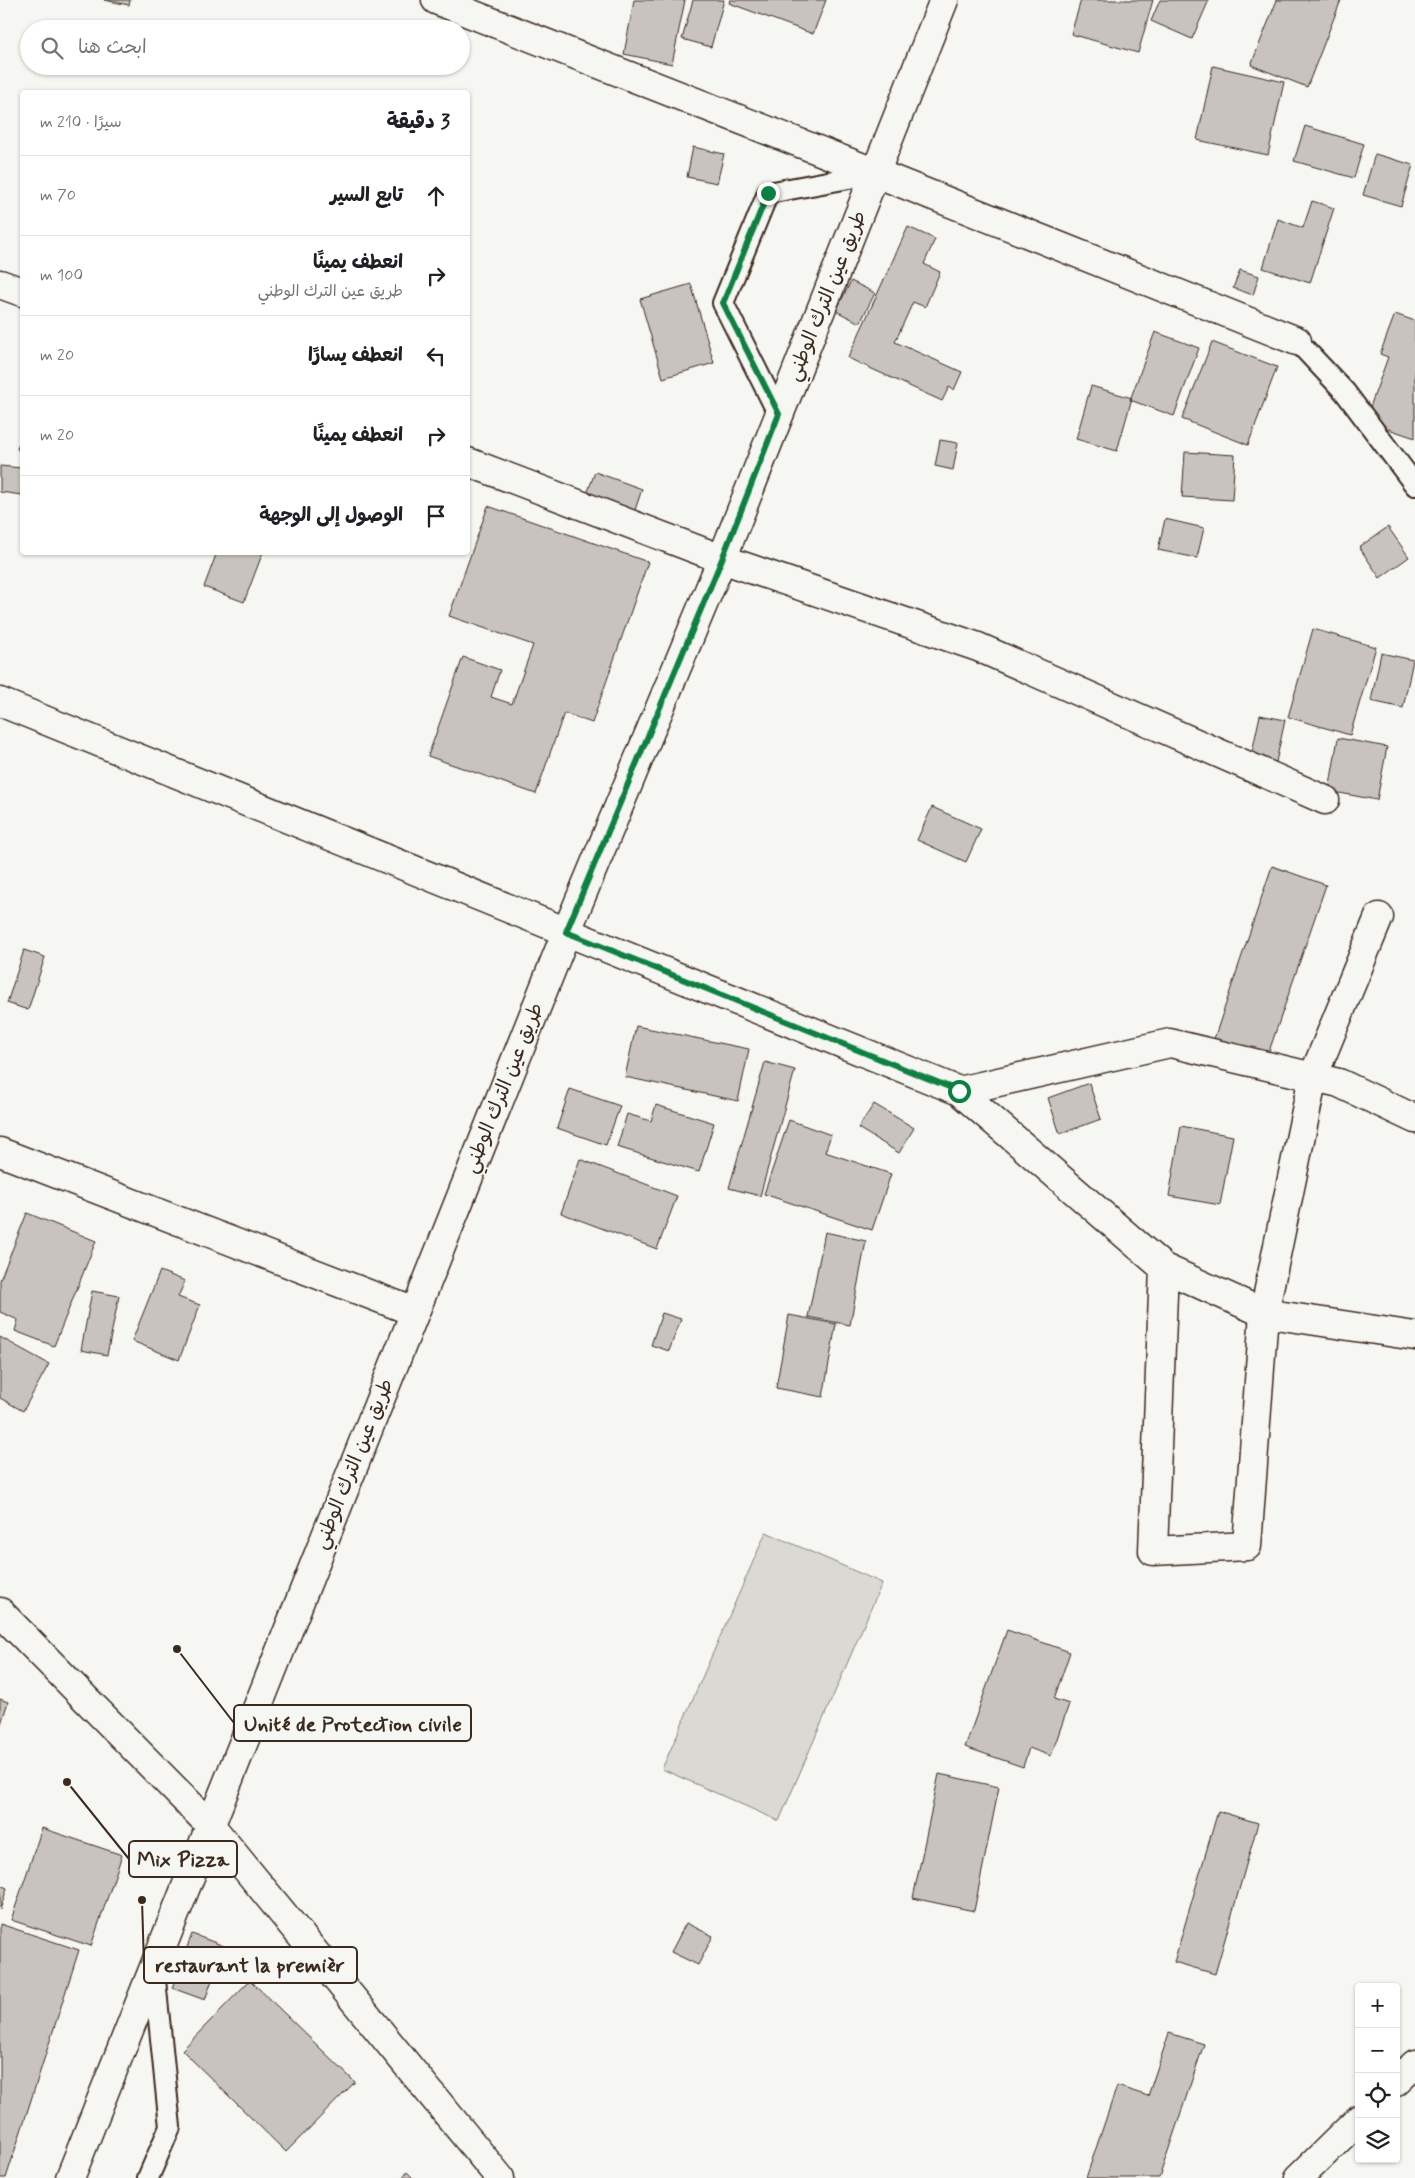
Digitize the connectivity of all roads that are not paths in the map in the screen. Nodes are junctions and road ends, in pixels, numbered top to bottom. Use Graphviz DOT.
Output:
graph roads {
  1 [pos="436,0"];
  2 [pos="944,0"];
  3 [pos="876,173"];
  4 [pos="0,284"];
  5 [pos="20,291"];
  6 [pos="1297,341"];
  7 [pos="779,414"];
  8 [pos="470,463"];
  9 [pos="1415,485"];
  10 [pos="722,559"];
  11 [pos="0,702"];
  12 [pos="1325,800"];
  13 [pos="1379,917"];
  14 [pos="566,932"];
  15 [pos="1313,1077"];
  16 [pos="959,1091"];
  17 [pos="1415,1119"];
  18 [pos="0,1152"];
  19 [pos="1164,1268"];
  20 [pos="414,1312"];
  21 [pos="1264,1313"];
  22 [pos="1415,1336"];
  23 [pos="0,1612"];
  24 [pos="211,1826"];
  25 [pos="154,1968"];
  26 [pos="1415,2064"];
  27 [pos="1400,2078"];
  28 [pos="1355,2123"];
  29 [pos="70,2178"];
  30 [pos="148,2178"];
  31 [pos="500,2178"];
  32 [pos="1299,2178"];
  1 -- 3 [label="street"];
  2 -- 3 [label="street, طريق عين الترك الوطني"];
  3 -- 6 [label="street"];
  3 -- 7 [label="street, طريق عين الترك الوطني"];
  3 -- 7 [label="lane"];
  4 -- 5 [label="street"];
  6 -- 9 [label="lane"];
  7 -- 10 [label="street, طريق عين الترك الوطني"];
  8 -- 10 [label="street"];
  10 -- 12 [label="street"];
  10 -- 14 [label="street, طريق عين الترك الوطني"];
  11 -- 14 [label="street"];
  13 -- 15 [label="street"];
  14 -- 16 [label="street"];
  14 -- 20 [label="street, طريق عين الترك الوطني"];
  15 -- 16 [label="street"];
  15 -- 17 [label="street"];
  15 -- 21 [label="street"];
  16 -- 19 [label="street"];
  18 -- 20 [label="street"];
  19 -- 21 [label="street"];
  19 -- 21 [label="street"];
  20 -- 24 [label="street, طريق عين الترك الوطني"];
  21 -- 22 [label="street"];
  23 -- 24 [label="street"];
  24 -- 25 [label="street, طريق عين الترك الوطني"];
  24 -- 31 [label="street"];
  25 -- 29 [label="street, طريق عين الترك الوطني"];
  25 -- 30 [label="lane"];
  26 -- 27 [label="street"];
  28 -- 32 [label="street"];
}
